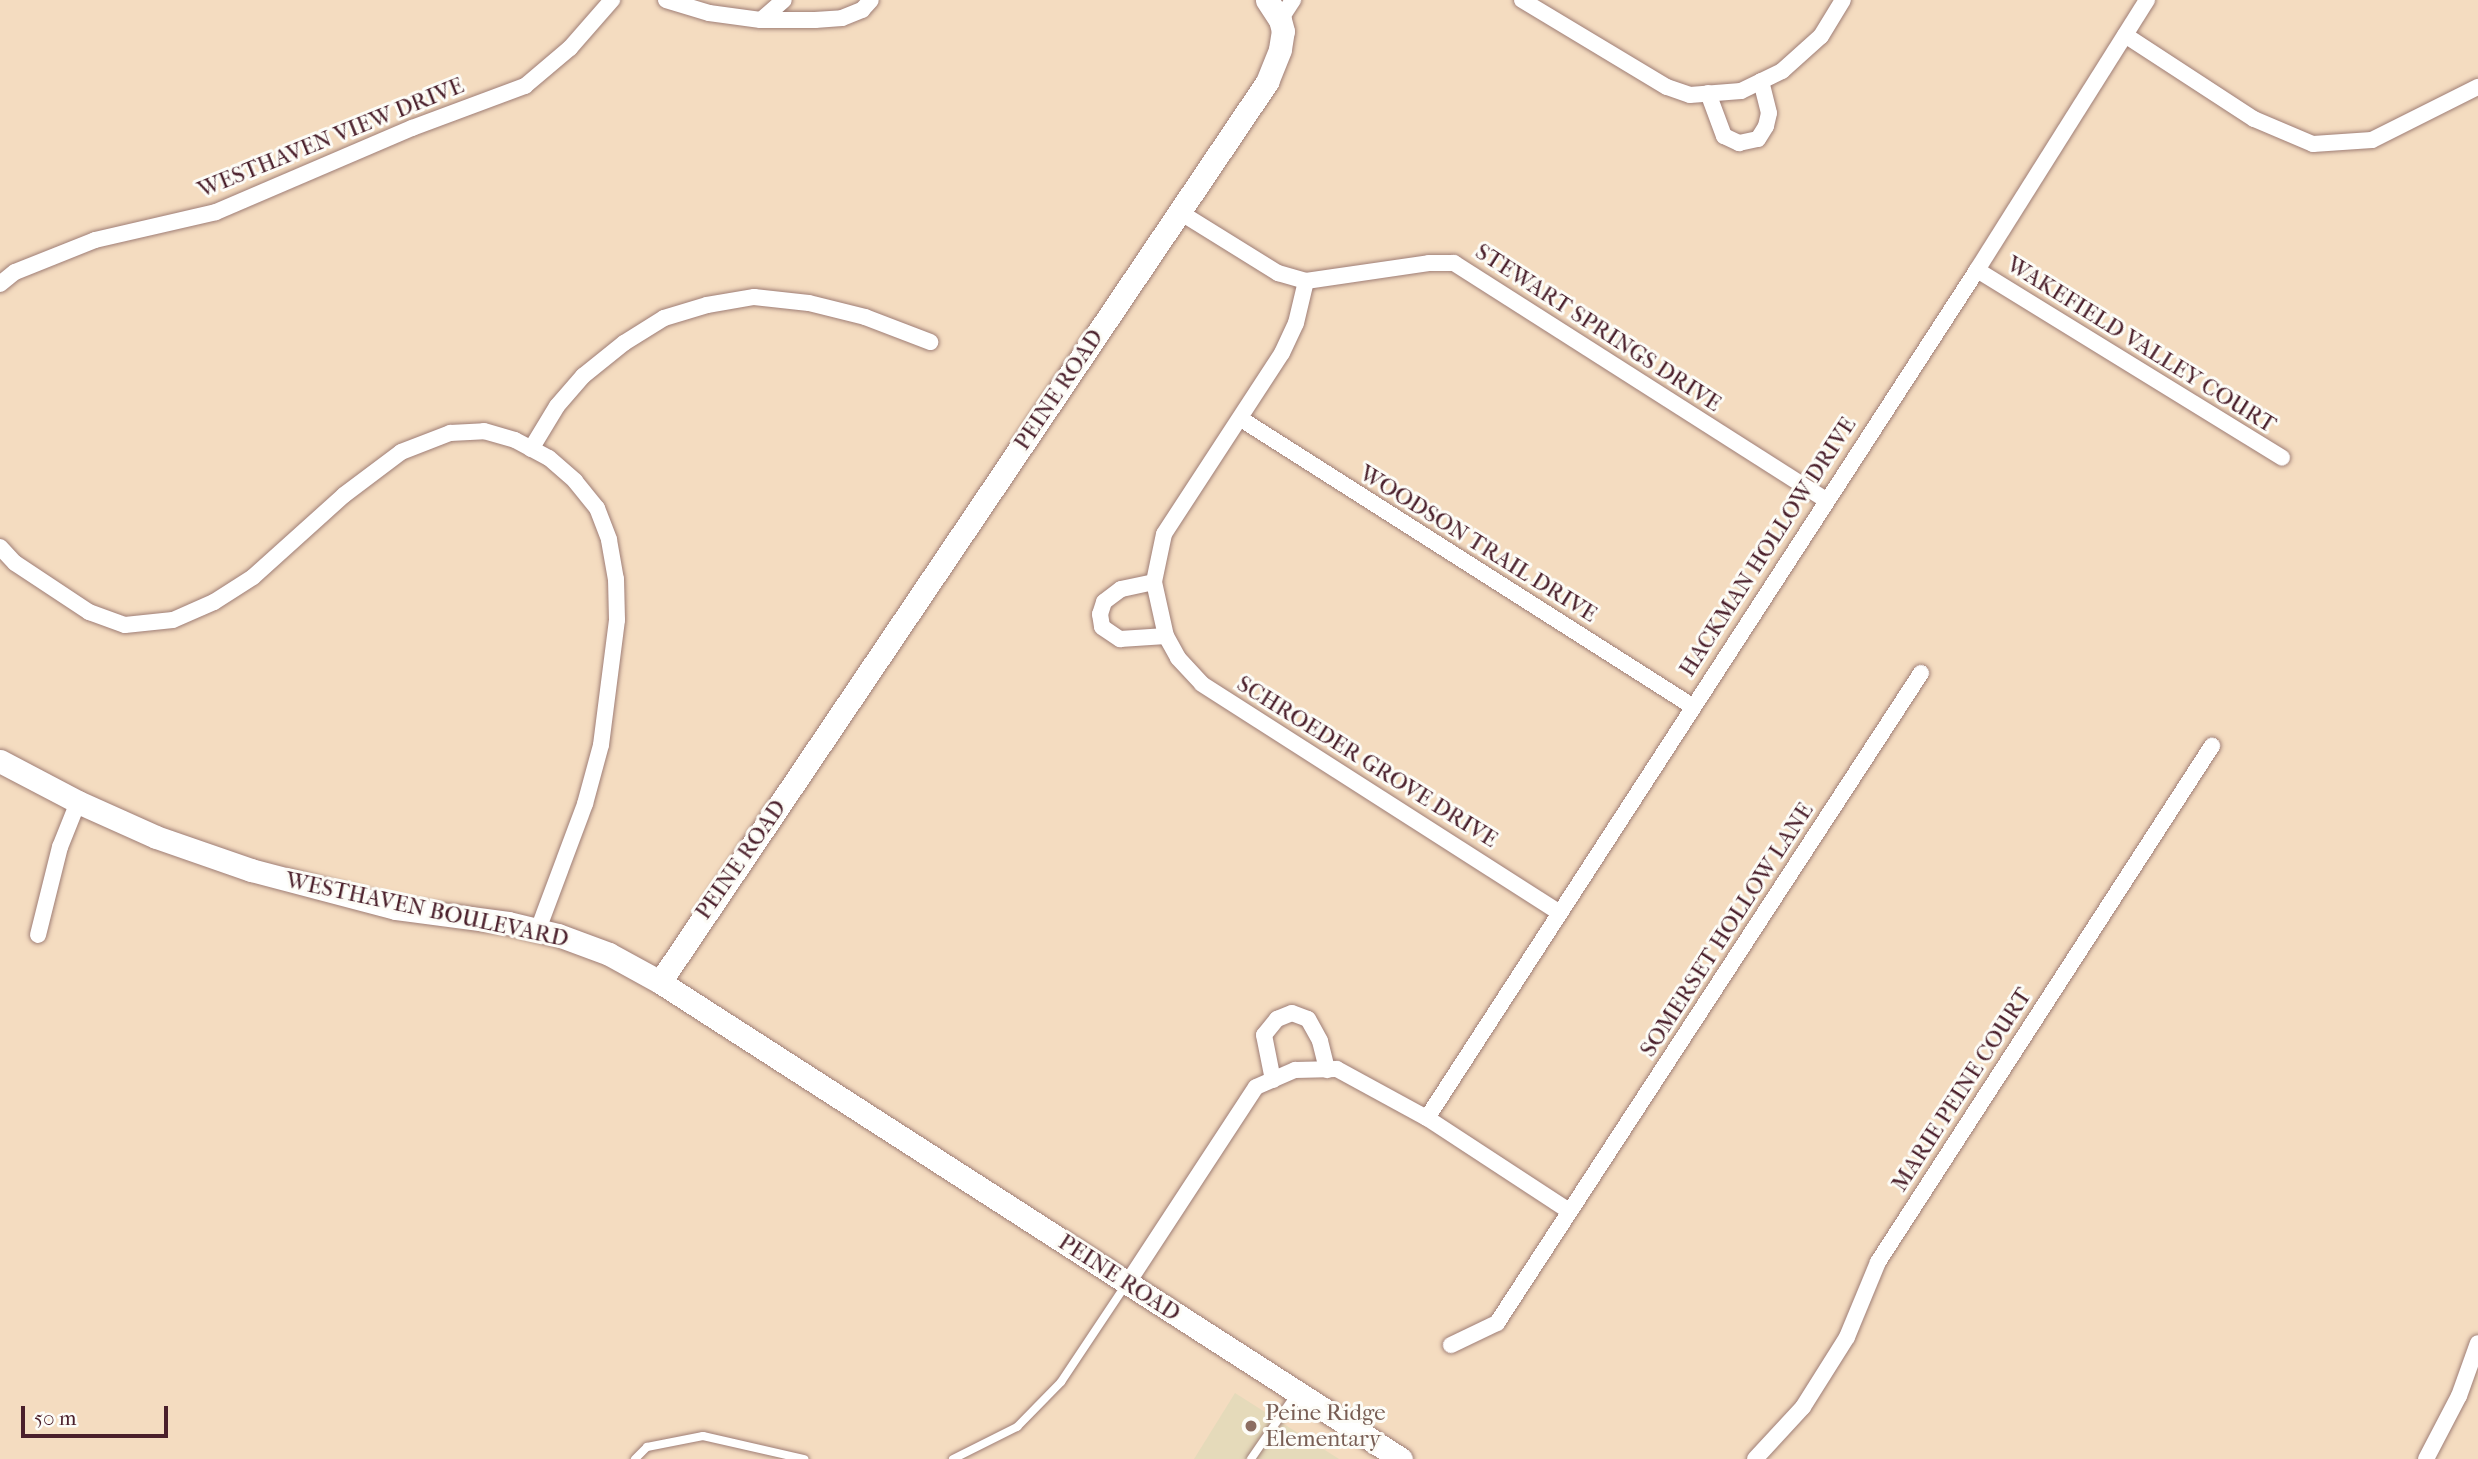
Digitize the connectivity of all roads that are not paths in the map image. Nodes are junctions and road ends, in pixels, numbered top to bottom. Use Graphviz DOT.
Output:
graph roads {
  1 [pos="612,0"];
  2 [pos="666,0"];
  3 [pos="784,0"];
  4 [pos="872,0"];
  5 [pos="1267,0"];
  6 [pos="1293,0"];
  7 [pos="1522,0"];
  8 [pos="1843,0"];
  9 [pos="2147,0"];
  10 [pos="761,20"];
  11 [pos="1280,20"];
  12 [pos="2125,35"];
  13 [pos="1761,81"];
  14 [pos="2478,87"];
  15 [pos="1708,93"];
  16 [pos="1178,211"];
  17 [pos="1977,270"];
  18 [pos="1306,281"];
  19 [pos="0,284"];
  20 [pos="930,342"];
  21 [pos="1241,419"];
  22 [pos="531,449"];
  23 [pos="2282,458"];
  24 [pos="1826,500"];
  25 [pos="0,547"];
  26 [pos="1154,582"];
  27 [pos="1166,636"];
  28 [pos="1921,673"];
  29 [pos="1692,706"];
  30 [pos="2211,746"];
  31 [pos="0,761"];
  32 [pos="78,802"];
  33 [pos="1558,912"];
  34 [pos="538,930"];
  35 [pos="38,935"];
  36 [pos="660,982"];
  37 [pos="1327,1070"];
  38 [pos="1273,1080"];
  39 [pos="1427,1118"];
  40 [pos="1569,1211"];
  41 [pos="1127,1284"];
  42 [pos="2478,1343"];
  43 [pos="1451,1345"];
  44 [pos="1297,1393"];
  45 [pos="635,1459"];
  46 [pos="804,1459"];
  47 [pos="953,1459"];
  48 [pos="1251,1459"];
  49 [pos="1401,1459"];
  50 [pos="1755,1459"];
  51 [pos="2426,1459"];
  1 -- 19 [label="street, WESTHAVEN VIEW DRIVE"];
  2 -- 10 [label="street"];
  3 -- 10 [label="street"];
  4 -- 10 [label="street"];
  5 -- 11 [label="street"];
  6 -- 11 [label="street"];
  7 -- 15 [label="street"];
  8 -- 13 [label="street"];
  9 -- 12 [label="street, HACKMAN HOLLOW DRIVE"];
  11 -- 16 [label="street, PEINE ROAD"];
  12 -- 14 [label="street"];
  12 -- 17 [label="street, HACKMAN HOLLOW DRIVE"];
  13 -- 15 [label="street"];
  13 -- 15 [label="street"];
  16 -- 18 [label="street, STEWART SPRINGS DRIVE"];
  16 -- 36 [label="street, PEINE ROAD"];
  17 -- 23 [label="street, WAKEFIELD VALLEY COURT"];
  17 -- 24 [label="street, HACKMAN HOLLOW DRIVE"];
  18 -- 21 [label="street, SCHROEDER GROVE DRIVE"];
  18 -- 24 [label="street, STEWART SPRINGS DRIVE"];
  20 -- 22 [label="street"];
  21 -- 26 [label="street, SCHROEDER GROVE DRIVE"];
  21 -- 29 [label="street, WOODSON TRAIL DRIVE"];
  22 -- 25 [label="street"];
  22 -- 34 [label="street"];
  24 -- 29 [label="street, HACKMAN HOLLOW DRIVE"];
  26 -- 27 [label="street, SCHROEDER GROVE DRIVE"];
  26 -- 27 [label="street"];
  27 -- 33 [label="street, SCHROEDER GROVE DRIVE"];
  28 -- 40 [label="street, SOMERSET HOLLOW LANE"];
  29 -- 33 [label="street, HACKMAN HOLLOW DRIVE"];
  30 -- 50 [label="street, MARIE PEINE COURT"];
  31 -- 32 [label="street, WESTHAVEN BOULEVARD"];
  32 -- 34 [label="street, WESTHAVEN BOULEVARD"];
  32 -- 35 [label="street"];
  33 -- 39 [label="street, HACKMAN HOLLOW DRIVE"];
  34 -- 36 [label="street, WESTHAVEN BOULEVARD"];
  36 -- 41 [label="street, PEINE ROAD"];
  37 -- 38 [label="street"];
  37 -- 38 [label="street"];
  37 -- 39 [label="street"];
  38 -- 41 [label="street"];
  39 -- 40 [label="street"];
  40 -- 43 [label="street, SOMERSET HOLLOW LANE"];
  41 -- 44 [label="street, PEINE ROAD"];
  41 -- 47 [label="lane"];
  42 -- 51 [label="street"];
  44 -- 48 [label="lane"];
  44 -- 49 [label="street, PEINE ROAD"];
  45 -- 46 [label="lane"];
}
